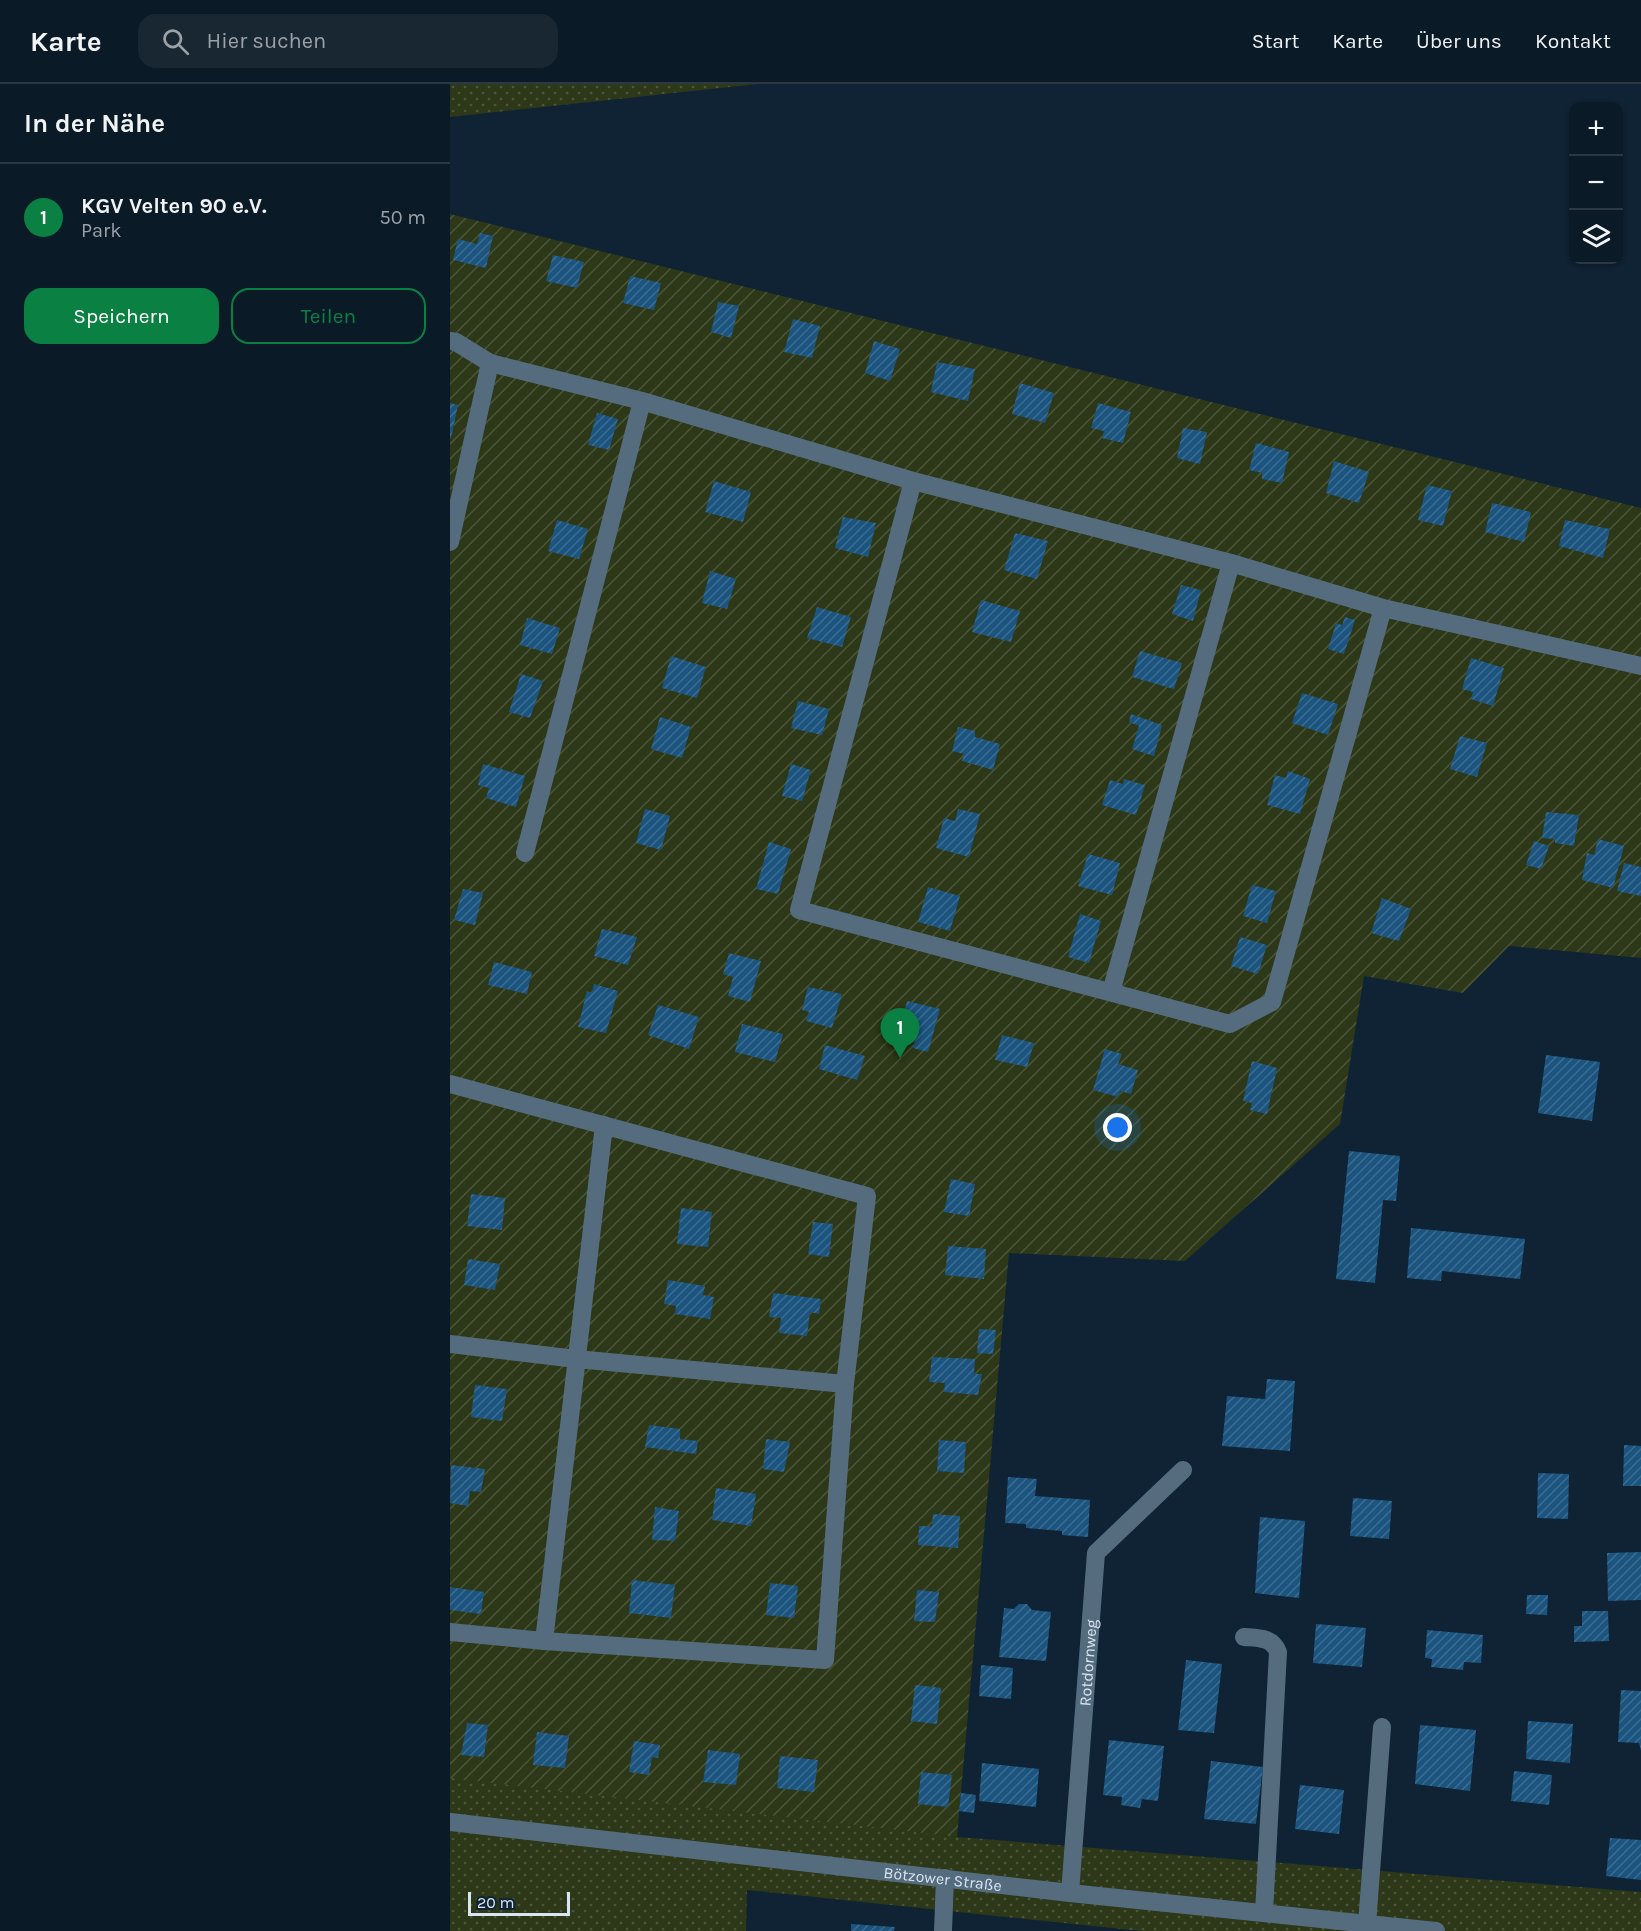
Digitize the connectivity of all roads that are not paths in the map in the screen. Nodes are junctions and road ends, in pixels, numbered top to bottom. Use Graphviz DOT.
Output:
graph roads {
  1 [pos="450,341"];
  2 [pos="490,363"];
  3 [pos="642,401"];
  4 [pos="913,481"];
  5 [pos="450,542"];
  6 [pos="1231,562"];
  7 [pos="1383,608"];
  8 [pos="1641,666"];
  9 [pos="525,853"];
  10 [pos="1111,992"];
  11 [pos="450,1084"];
  12 [pos="604,1125"];
  13 [pos="450,1344"];
  14 [pos="576,1359"];
  15 [pos="845,1384"];
  16 [pos="1183,1470"];
  17 [pos="450,1632"];
  18 [pos="1244,1637"];
  19 [pos="544,1641"];
  20 [pos="1382,1727"];
  21 [pos="450,1822"];
  22 [pos="945,1878"];
  23 [pos="1070,1893"];
  24 [pos="1264,1913"];
  25 [pos="1367,1924"];
  26 [pos="943,1931"];
  27 [pos="1436,1931"];
  1 -- 2 [label="street"];
  2 -- 3 [label="street"];
  2 -- 5 [label="street"];
  3 -- 4 [label="street"];
  3 -- 9 [label="street"];
  4 -- 6 [label="street"];
  4 -- 10 [label="street"];
  6 -- 7 [label="street"];
  6 -- 10 [label="street"];
  7 -- 8 [label="street"];
  7 -- 10 [label="street"];
  11 -- 12 [label="street"];
  12 -- 14 [label="street"];
  12 -- 15 [label="street"];
  13 -- 14 [label="street"];
  14 -- 15 [label="street"];
  14 -- 19 [label="street"];
  15 -- 19 [label="street"];
  16 -- 23 [label="street, Rotdornweg"];
  17 -- 19 [label="street"];
  18 -- 24 [label="street"];
  20 -- 25 [label="street"];
  21 -- 22 [label="street, Bötzower Straße"];
  22 -- 23 [label="street, Bötzower Straße"];
  22 -- 26 [label="street"];
  23 -- 24 [label="street, Bötzower Straße"];
  24 -- 25 [label="street, Bötzower Straße"];
  25 -- 27 [label="street, Bötzower Straße"];
}
